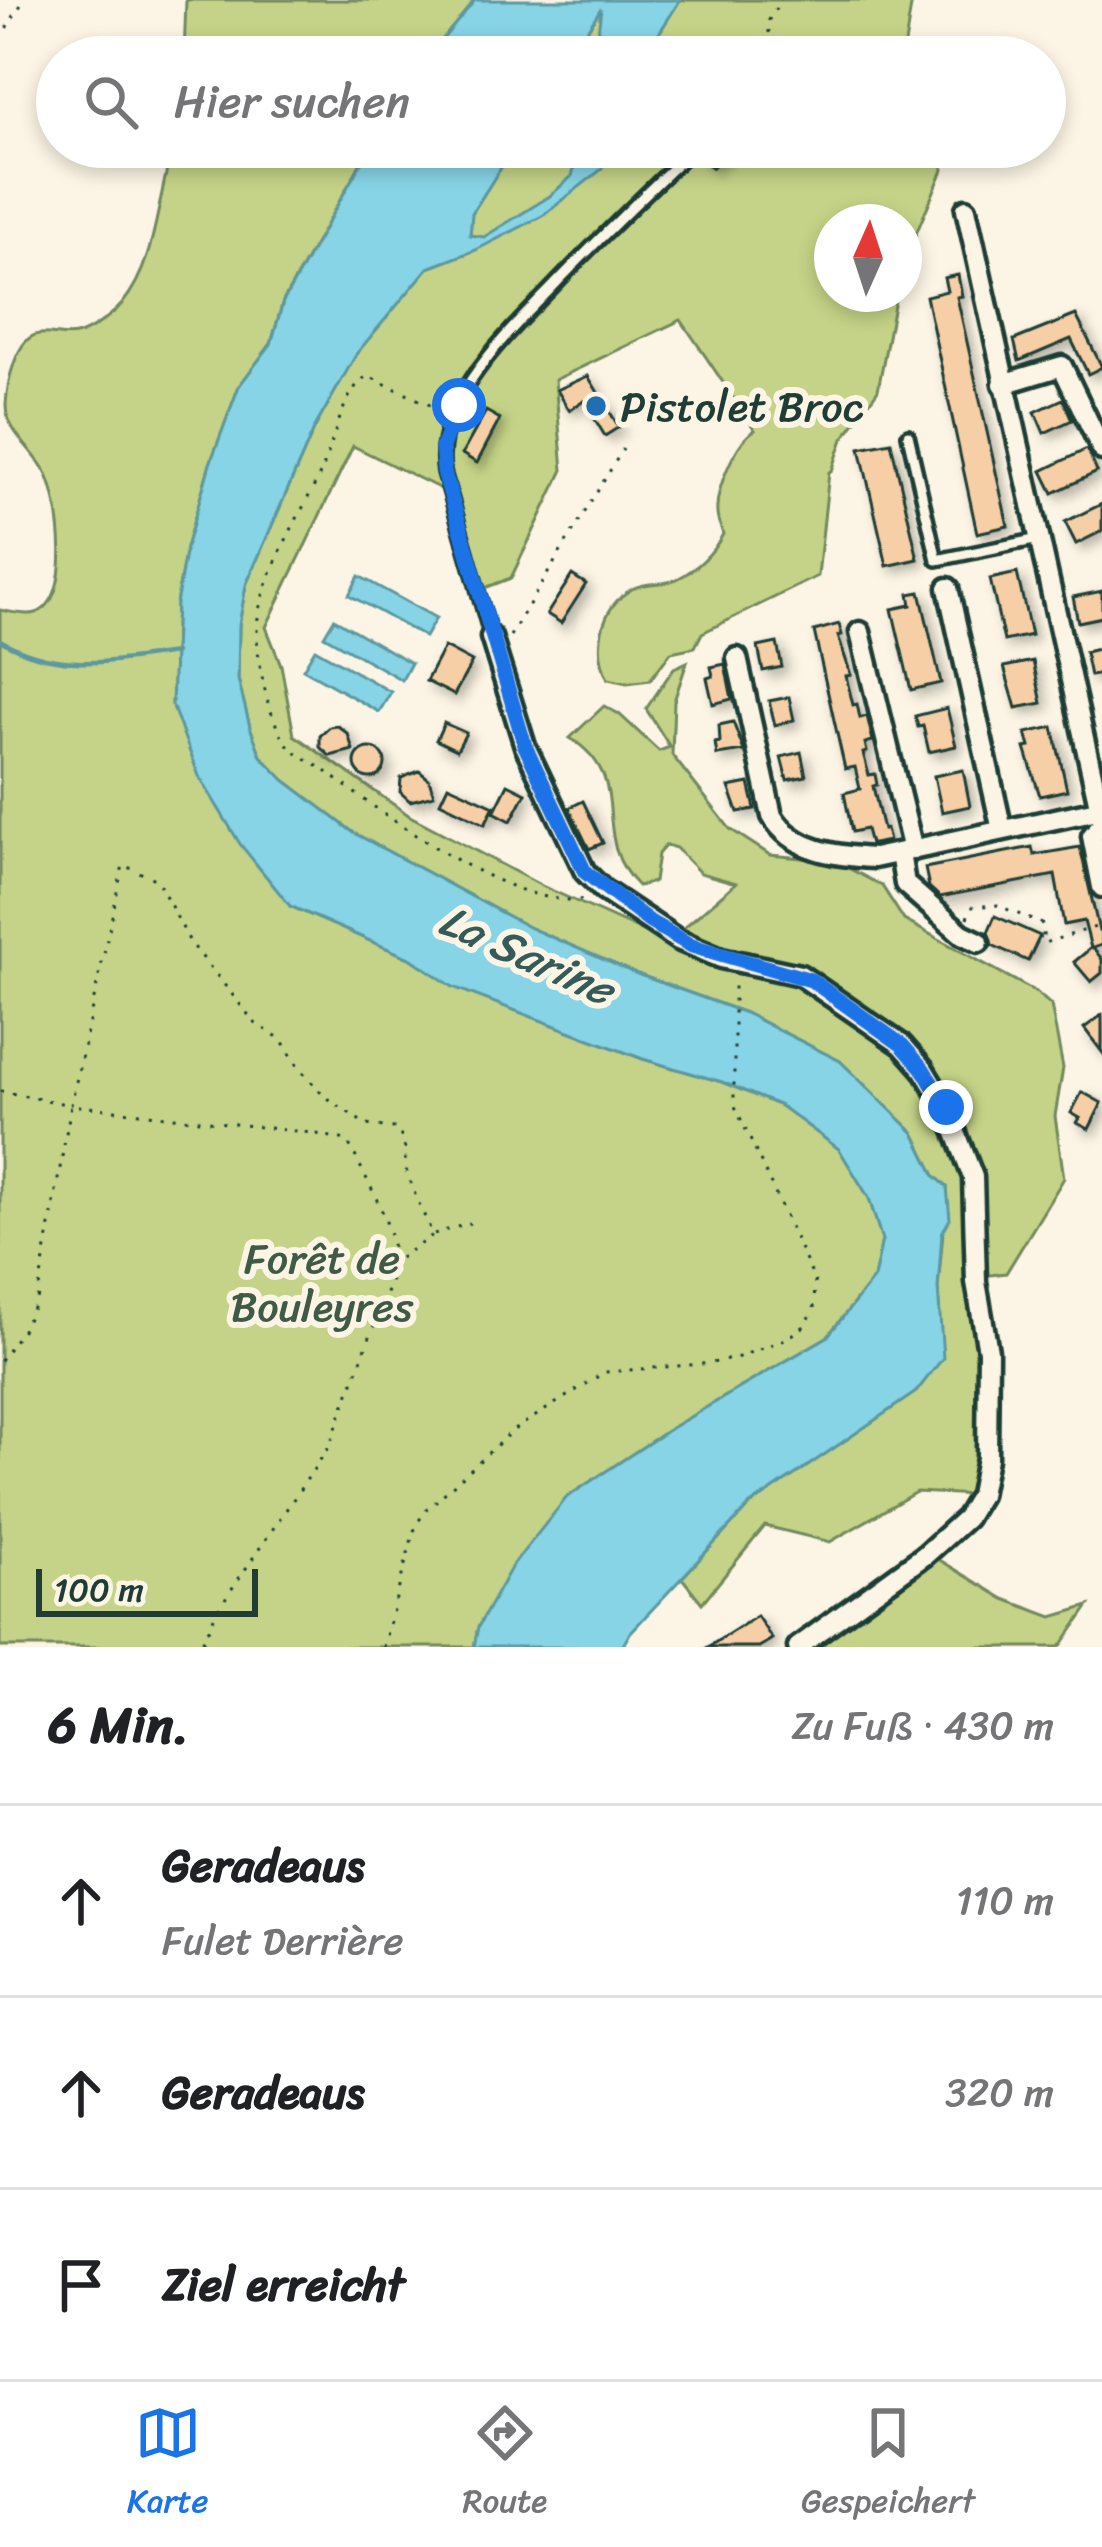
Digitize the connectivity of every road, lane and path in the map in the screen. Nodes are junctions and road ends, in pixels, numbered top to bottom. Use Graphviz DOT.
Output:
graph roads {
  1 [pos="24,0"];
  2 [pos="781,0"];
  3 [pos="769,36"];
  4 [pos="0,38"];
  5 [pos="672,168"];
  6 [pos="966,209"];
  7 [pos="1003,384"];
  8 [pos="454,417"];
  9 [pos="908,435"];
  10 [pos="623,449"];
  11 [pos="1102,450"];
  12 [pos="1039,539"];
  13 [pos="949,588"];
  14 [pos="860,632"];
  15 [pos="490,638"];
  16 [pos="737,658"];
  17 [pos="499,666"];
  18 [pos="1101,816"];
  19 [pos="1002,830"];
  20 [pos="907,851"];
  21 [pos="1102,887"];
  22 [pos="603,890"];
  23 [pos="1102,925"];
  24 [pos="970,938"];
  25 [pos="734,997"];
  26 [pos="0,1091"];
  27 [pos="71,1105"];
  28 [pos="470,1223"];
  29 [pos="433,1235"];
  30 [pos="395,1261"];
  31 [pos="0,1360"];
  32 [pos="200,1647"];
  33 [pos="382,1647"];
  34 [pos="798,1647"];
  1 -- 4 [label="path"];
  2 -- 3 [label="path"];
  5 -- 8 [label="lane"];
  6 -- 7 [label="street"];
  7 -- 11 [label="street"];
  7 -- 12 [label="street"];
  8 -- 15 [label="lane"];
  8 -- 22 [label="path"];
  9 -- 12 [label="lane"];
  10 -- 17 [label="path"];
  12 -- 18 [label="street"];
  13 -- 19 [label="street"];
  14 -- 20 [label="street"];
  15 -- 17 [label="street"];
  16 -- 20 [label="street"];
  17 -- 22 [label="street"];
  18 -- 19 [label="street"];
  18 -- 21 [label="street"];
  19 -- 20 [label="street"];
  20 -- 24 [label="street"];
  22 -- 34 [label="street"];
  23 -- 24 [label="path"];
  25 -- 33 [label="path"];
  26 -- 27 [label="path"];
  27 -- 29 [label="path"];
  27 -- 30 [label="path"];
  27 -- 31 [label="path"];
  28 -- 29 [label="path"];
  29 -- 30 [label="path"];
  30 -- 32 [label="path"];
}
